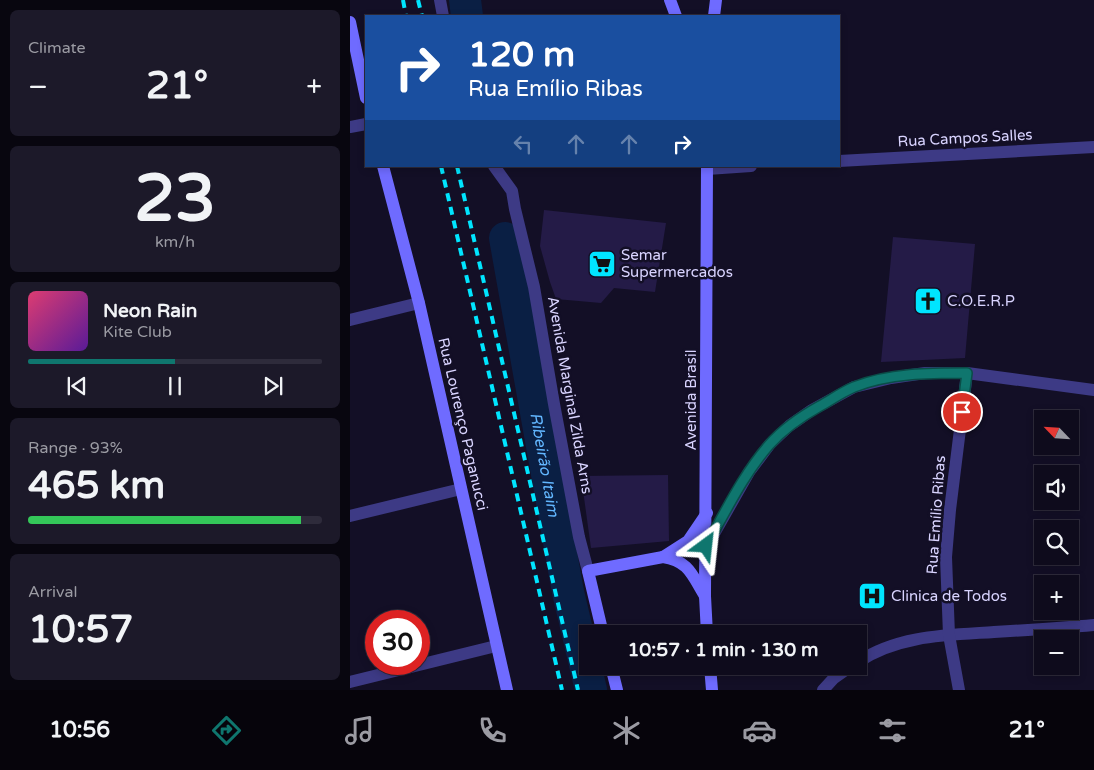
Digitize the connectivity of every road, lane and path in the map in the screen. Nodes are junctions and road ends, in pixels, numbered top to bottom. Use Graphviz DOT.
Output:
graph roads {
  1 [pos="440,0"];
  2 [pos="670,0"];
  3 [pos="716,0"];
  4 [pos="443,15"];
  5 [pos="676,15"];
  6 [pos="714,15"];
  7 [pos="350,22"];
  8 [pos="365,93"];
  9 [pos="365,124"];
  10 [pos="350,127"];
  11 [pos="1094,147"];
  12 [pos="840,161"];
  13 [pos="383,167"];
  14 [pos="495,167"];
  15 [pos="730,167"];
  16 [pos="707,168"];
  17 [pos="419,304"];
  18 [pos="350,320"];
  19 [pos="967,373"];
  20 [pos="1094,390"];
  21 [pos="461,489"];
  22 [pos="707,513"];
  23 [pos="350,516"];
  24 [pos="706,546"];
  25 [pos="663,557"];
  26 [pos="588,571"];
  27 [pos="705,596"];
  28 [pos="601,625"];
  29 [pos="707,625"];
  30 [pos="1094,625"];
  31 [pos="949,635"];
  32 [pos="496,646"];
  33 [pos="867,656"];
  34 [pos="613,675"];
  35 [pos="711,675"];
  36 [pos="838,675"];
  37 [pos="350,682"];
  38 [pos="507,690"];
  39 [pos="617,690"];
  40 [pos="712,690"];
  41 [pos="823,690"];
  42 [pos="960,690"];
  1 -- 4 [label="street"];
  2 -- 5 [label="main road"];
  3 -- 6 [label="main road"];
  7 -- 8 [label="main road"];
  9 -- 10 [label="street"];
  11 -- 12 [label="street, Rua Campos Salles"];
  13 -- 17 [label="main road, Rua Lourenço Paganucci"];
  14 -- 26 [label="street, Avenida Marginal Zilda Arns"];
  15 -- 16 [label="street"];
  16 -- 22 [label="main road, Avenida Brasil"];
  17 -- 18 [label="street"];
  17 -- 21 [label="main road, Rua Lourenço Paganucci"];
  19 -- 20 [label="street"];
  19 -- 24 [label="street"];
  19 -- 31 [label="street, Rua Emílio Ribas"];
  21 -- 23 [label="street"];
  21 -- 32 [label="main road, Rua Lourenço Paganucci"];
  22 -- 24 [label="main road, Avenida Brasil"];
  22 -- 25 [label="main road"];
  24 -- 27 [label="main road, Avenida Brasil"];
  25 -- 26 [label="main road"];
  25 -- 27 [label="main road"];
  26 -- 28 [label="main road, Avenida Marginal Zilda Arns"];
  27 -- 29 [label="main road, Avenida Brasil"];
  30 -- 31 [label="street"];
  31 -- 33 [label="street"];
  31 -- 42 [label="street, Rua Emílio Ribas"];
  32 -- 37 [label="street"];
  32 -- 38 [label="main road, Rua Lourenço Paganucci"];
  34 -- 39 [label="main road"];
  35 -- 40 [label="main road"];
  36 -- 41 [label="street"];
}
